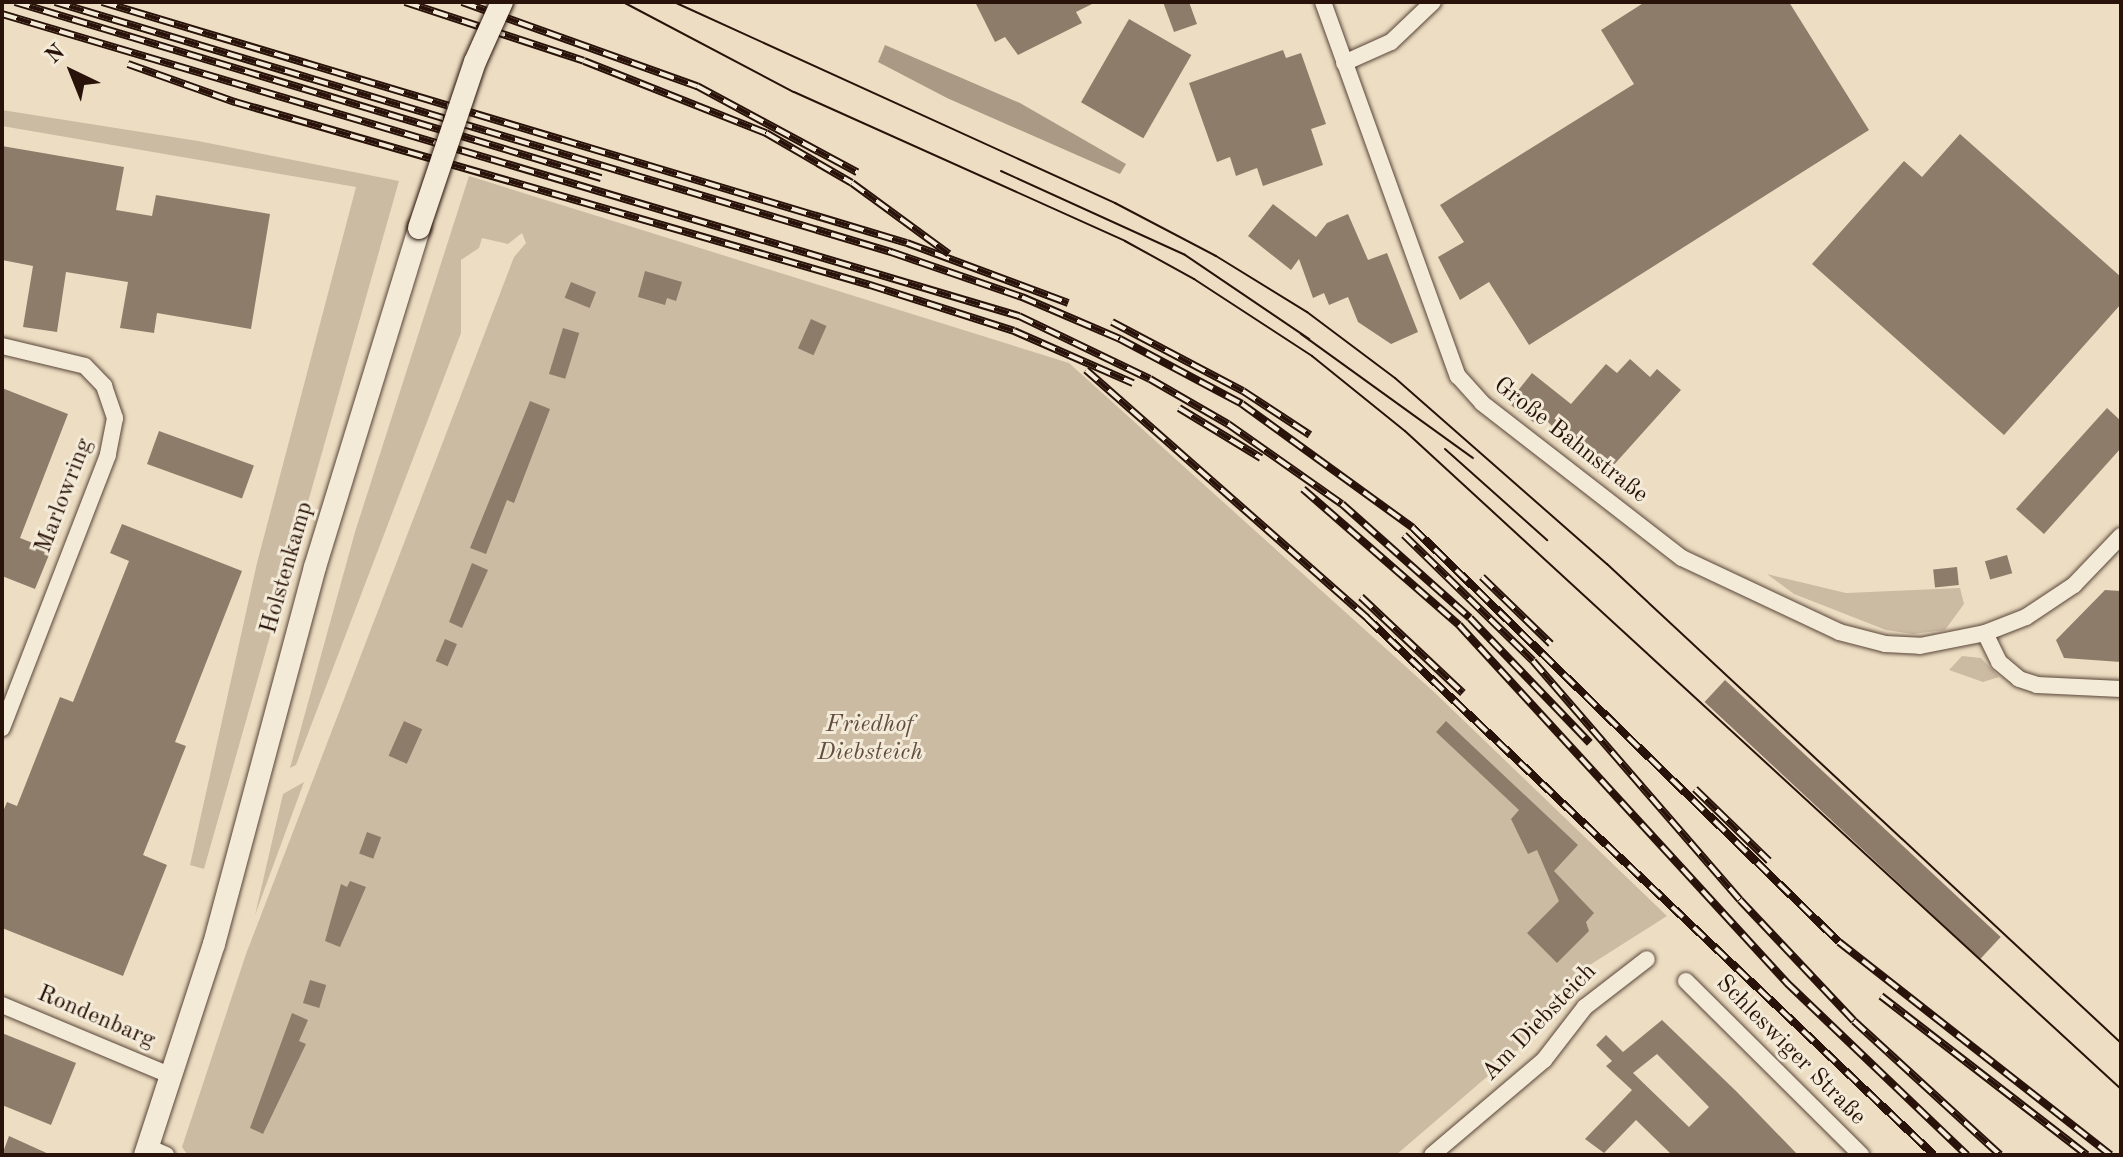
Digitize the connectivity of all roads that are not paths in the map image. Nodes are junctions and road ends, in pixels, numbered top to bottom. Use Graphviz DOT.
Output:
graph roads {
  1 [pos="502,2"];
  2 [pos="1323,2"];
  3 [pos="1433,2"];
  4 [pos="1344,63"];
  5 [pos="2,346"];
  6 [pos="2121,536"];
  7 [pos="1985,633"];
  8 [pos="2121,689"];
  9 [pos="2,728"];
  10 [pos="1647,959"];
  11 [pos="1686,981"];
  12 [pos="2,1005"];
  13 [pos="172,1076"];
  14 [pos="153,1152"];
  15 [pos="1432,1155"];
  16 [pos="1861,1155"];
  1 -- 13 [label="main road, Holstenkamp, bridge"];
  2 -- 4 [label="street, Große Bahnstraße"];
  3 -- 4 [label="street"];
  4 -- 7 [label="street, Große Bahnstraße"];
  5 -- 9 [label="street, Marlowring"];
  6 -- 7 [label="street, Große Bahnstraße"];
  7 -- 8 [label="street"];
  10 -- 15 [label="street, Am Diebsteich"];
  11 -- 16 [label="street, Schleswiger Straße"];
  12 -- 13 [label="street, Rondenbarg"];
  13 -- 14 [label="main road, Holstenkamp"];
}
